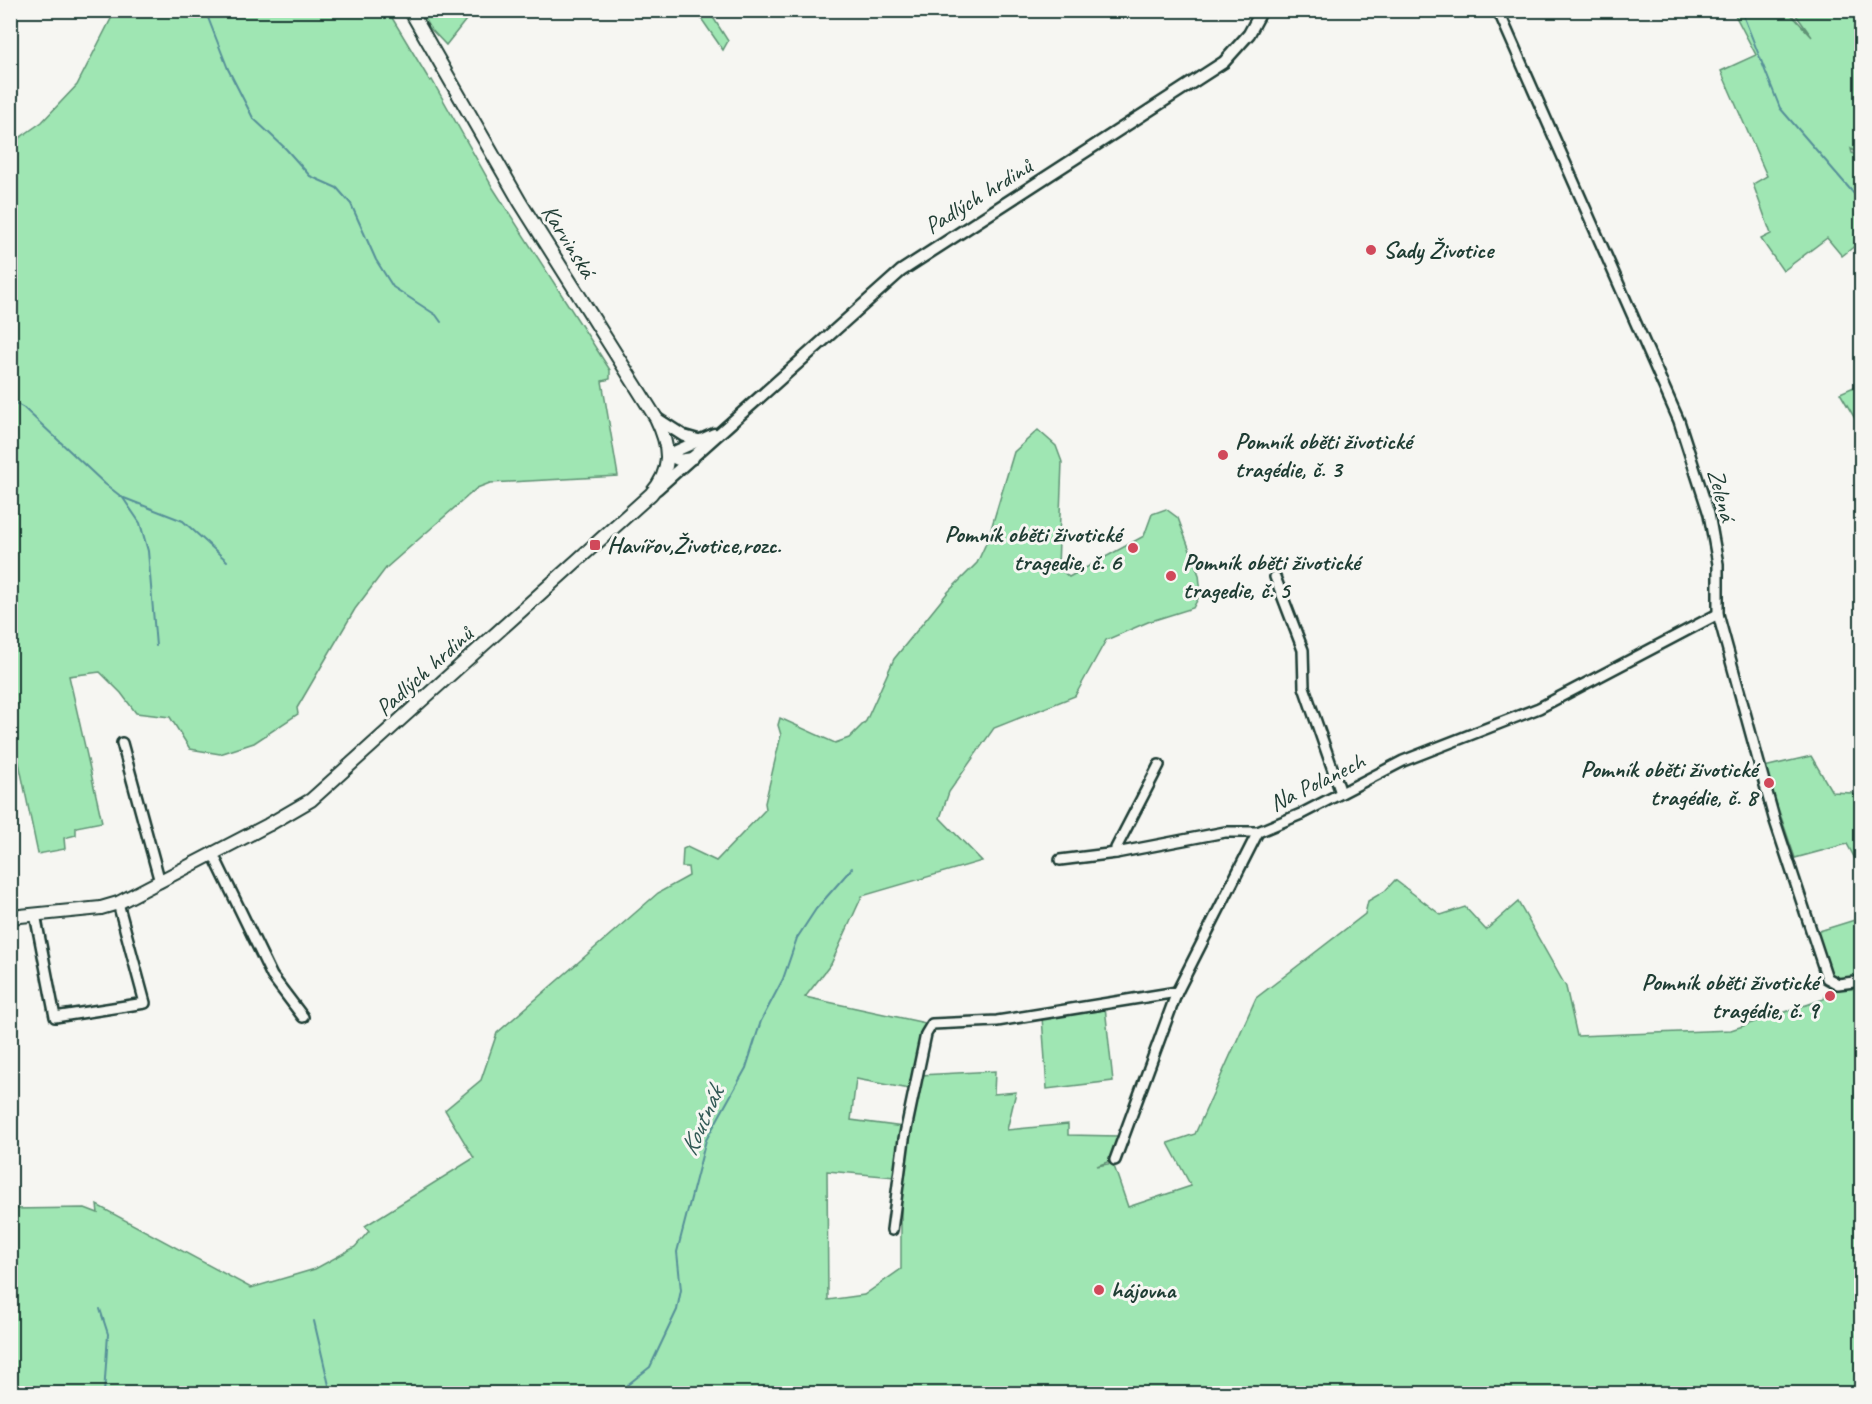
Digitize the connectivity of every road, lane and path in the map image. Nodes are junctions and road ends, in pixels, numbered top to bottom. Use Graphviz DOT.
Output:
graph roads {
  1 [pos="411,10"];
  2 [pos="1262,10"];
  3 [pos="1498,10"];
  4 [pos="656,418"];
  5 [pos="723,430"];
  6 [pos="698,440"];
  7 [pos="667,455"];
  8 [pos="693,458"];
  9 [pos="651,494"];
  10 [pos="1275,577"];
  11 [pos="1718,614"];
  12 [pos="122,743"];
  13 [pos="1159,765"];
  14 [pos="1341,794"];
  15 [pos="1258,832"];
  16 [pos="1116,853"];
  17 [pos="213,854"];
  18 [pos="1060,860"];
  19 [pos="160,882"];
  20 [pos="118,903"];
  21 [pos="35,914"];
  22 [pos="10,916"];
  23 [pos="1862,981"];
  24 [pos="1177,993"];
  25 [pos="303,1017"];
  26 [pos="1114,1160"];
  27 [pos="892,1230"];
  1 -- 4 [label="main road, Karvinská"];
  2 -- 5 [label="street, Padlých hrdinů"];
  3 -- 11 [label="street, Zelená"];
  4 -- 6 [label="street"];
  4 -- 7 [label="main road, Karvinská"];
  5 -- 6 [label="street, Padlých hrdinů"];
  5 -- 8 [label="street, Padlých hrdinů"];
  6 -- 7 [label="street, Padlých hrdinů"];
  7 -- 8 [label="street"];
  7 -- 9 [label="main road, Karvinská"];
  8 -- 9 [label="street, Padlých hrdinů"];
  9 -- 17 [label="main road, Padlých hrdinů"];
  10 -- 14 [label="street"];
  11 -- 14 [label="street, Na Polanech"];
  11 -- 23 [label="street, Zelená"];
  12 -- 19 [label="street"];
  13 -- 16 [label="street"];
  14 -- 15 [label="street, Na Polanech"];
  15 -- 16 [label="street"];
  15 -- 24 [label="street, Na Polanech"];
  16 -- 18 [label="street"];
  17 -- 19 [label="main road, Padlých hrdinů"];
  17 -- 25 [label="street"];
  19 -- 20 [label="main road, Padlých hrdinů"];
  20 -- 21 [label="main road, Padlých hrdinů"];
  20 -- 21 [label="street"];
  21 -- 22 [label="main road, Padlých hrdinů"];
  24 -- 26 [label="street, Na Polanech"];
  24 -- 27 [label="street"];
}
